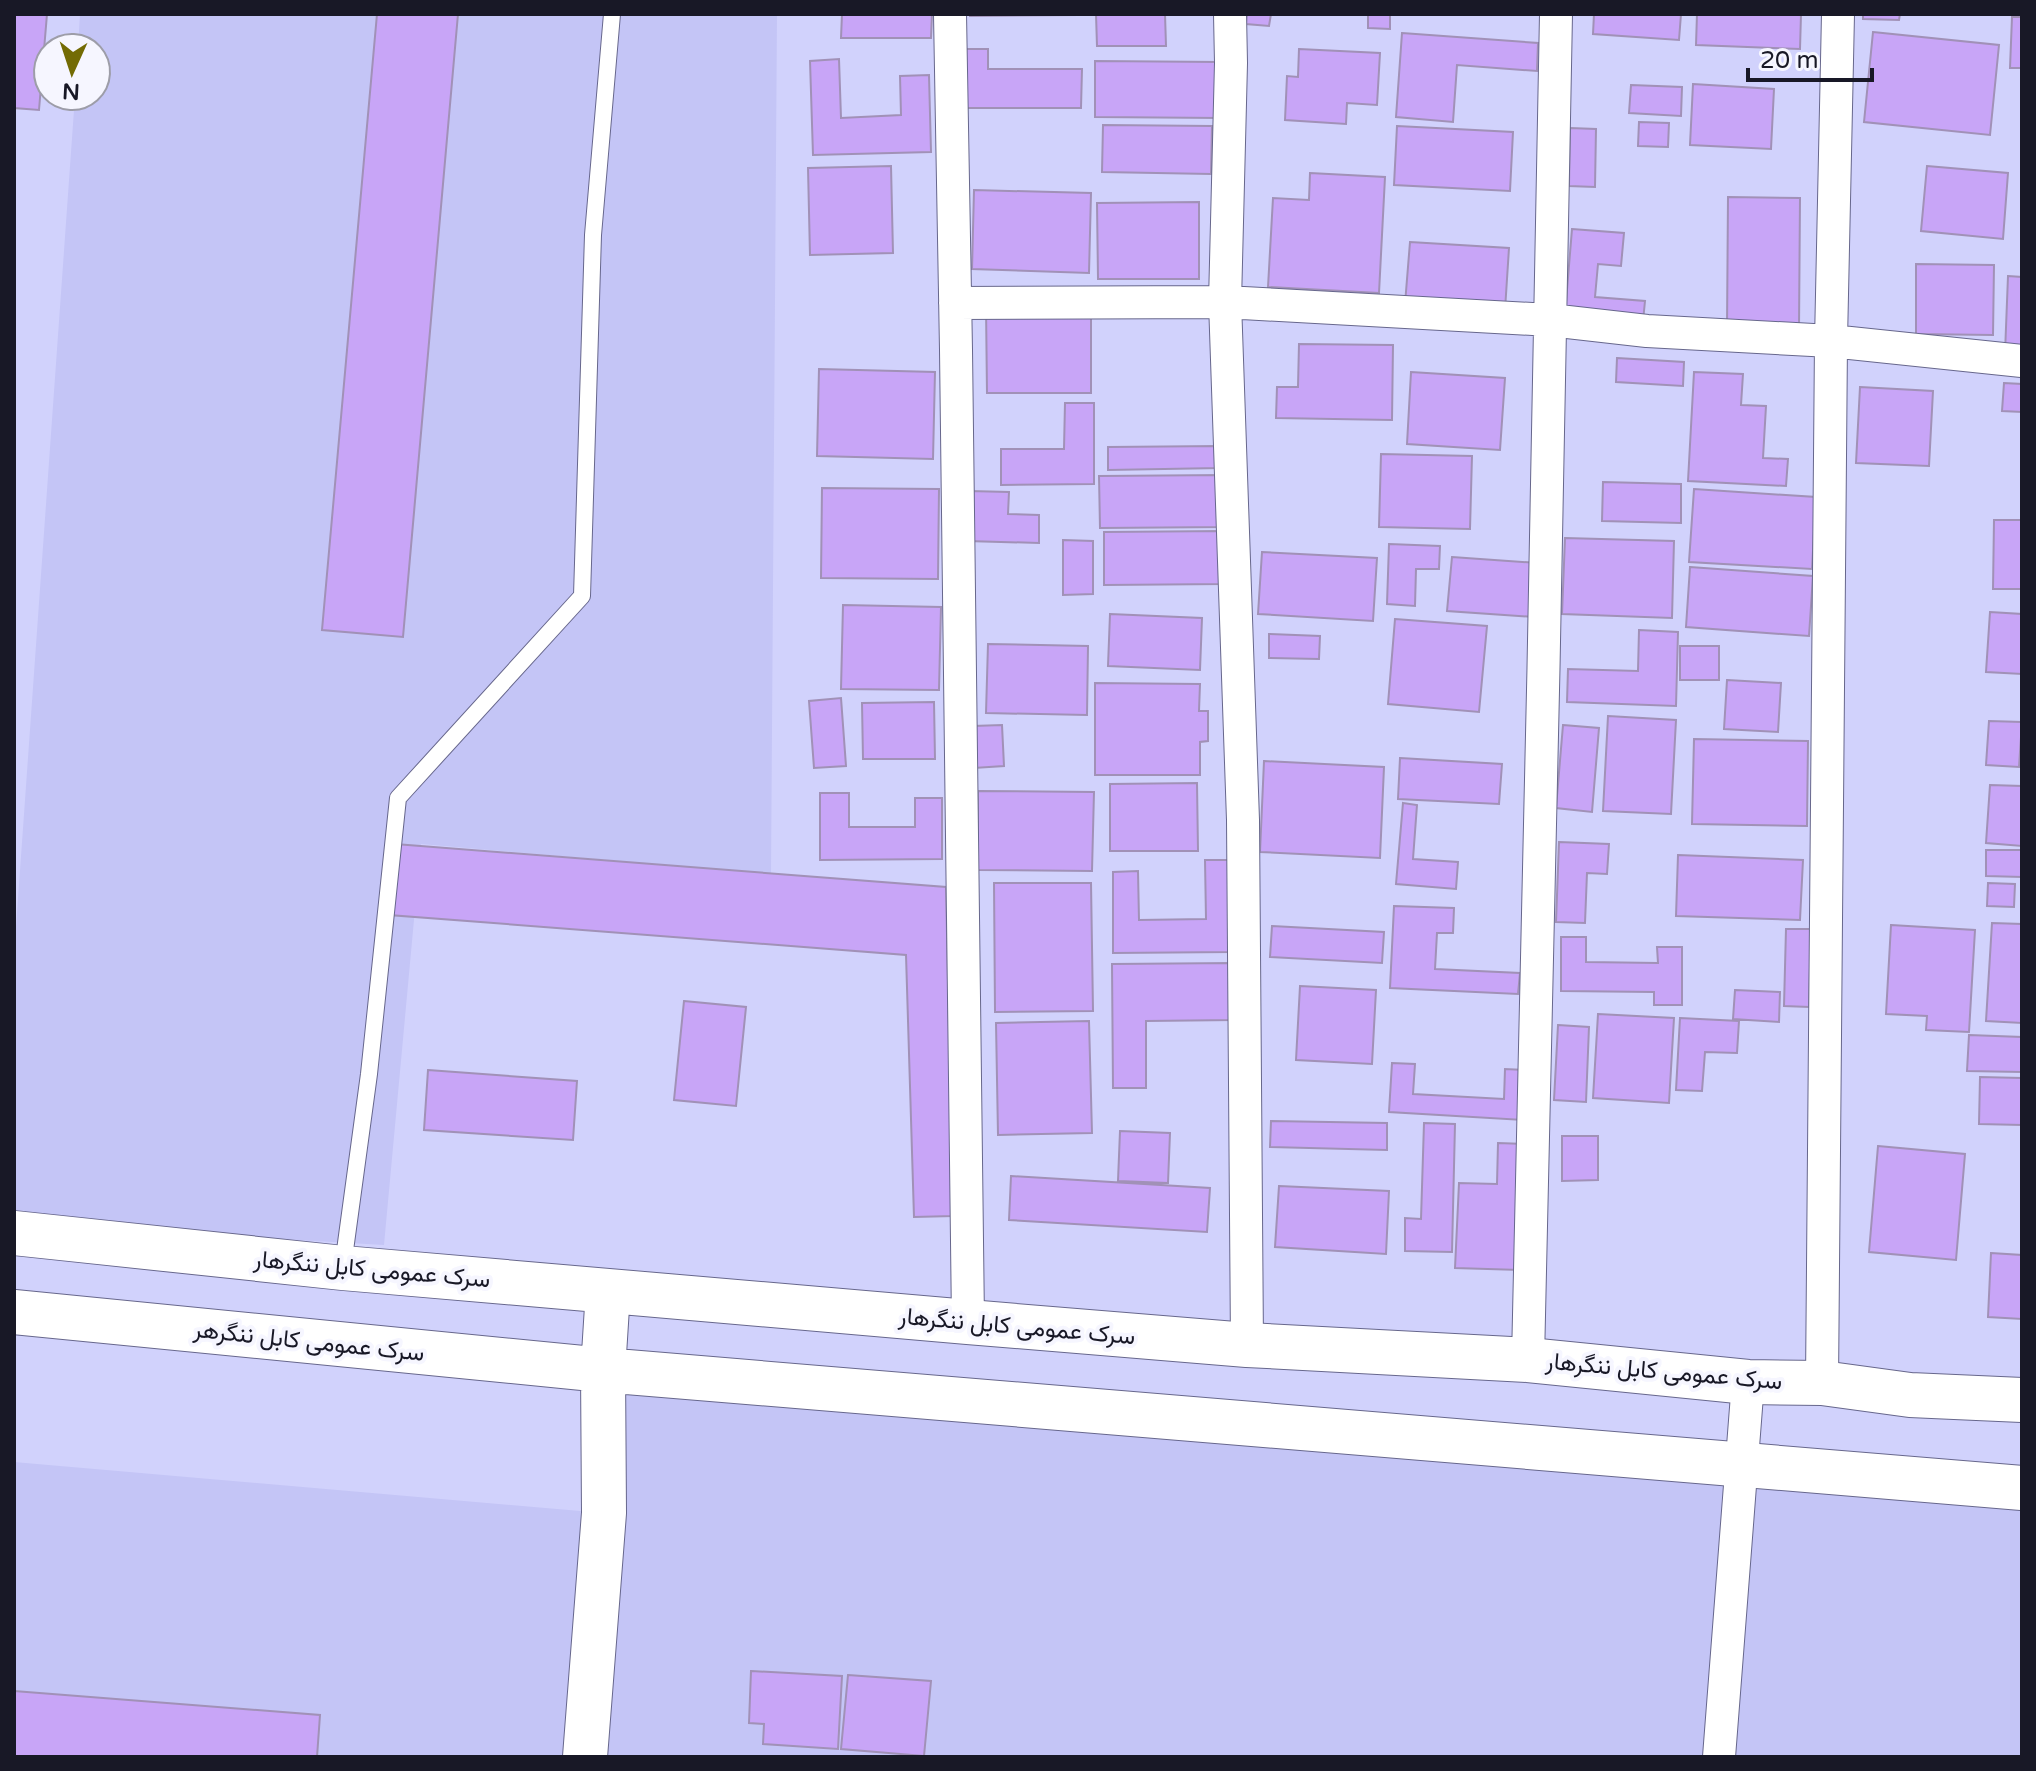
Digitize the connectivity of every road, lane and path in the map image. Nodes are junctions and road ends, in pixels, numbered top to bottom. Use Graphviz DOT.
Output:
graph roads {
  1 [pos="612,14"];
  2 [pos="950,14"];
  3 [pos="1230,14"];
  4 [pos="1556,14"];
  5 [pos="1838,14"];
  6 [pos="1225,302"];
  7 [pos="955,303"];
  8 [pos="1550,320"];
  9 [pos="1831,341"];
  10 [pos="2022,361"];
  11 [pos="14,1233"];
  12 [pos="343,1268"];
  13 [pos="608,1291"];
  14 [pos="14,1312"];
  15 [pos="968,1322"];
  16 [pos="1247,1345"];
  17 [pos="1528,1360"];
  18 [pos="603,1370"];
  19 [pos="1748,1382"];
  20 [pos="1822,1383"];
  21 [pos="2022,1400"];
  22 [pos="1741,1464"];
  23 [pos="2022,1488"];
  24 [pos="585,1757"];
  25 [pos="1719,1757"];
  1 -- 12 [label="lane"];
  2 -- 7 [label="street"];
  3 -- 6 [label="street"];
  4 -- 8 [label="street"];
  5 -- 9 [label="street"];
  6 -- 7 [label="street"];
  6 -- 8 [label="street"];
  6 -- 16 [label="street"];
  7 -- 15 [label="street"];
  8 -- 9 [label="street"];
  8 -- 17 [label="street"];
  9 -- 10 [label="street"];
  9 -- 20 [label="street"];
  11 -- 12 [label="highway, سرک عمومی کابل ننگرهار"];
  12 -- 13 [label="highway, سرک عمومی کابل ننگرهار"];
  13 -- 15 [label="highway, سرک عمومی کابل ننگرهار"];
  13 -- 18 [label="highway"];
  14 -- 18 [label="highway, سرک عمومی کابل ننگرهر"];
  15 -- 16 [label="highway, سرک عمومی کابل ننگرهار"];
  16 -- 17 [label="highway, سرک عمومی کابل ننگرهار"];
  17 -- 19 [label="highway, سرک عمومی کابل ننگرهار"];
  18 -- 22 [label="highway"];
  18 -- 24 [label="highway"];
  19 -- 20 [label="highway, سرک عمومی کابل ننگرهار"];
  19 -- 22 [label="street"];
  20 -- 21 [label="highway, سرک عمومی کابل ننگرهار"];
  22 -- 23 [label="highway"];
  22 -- 25 [label="street"];
}
